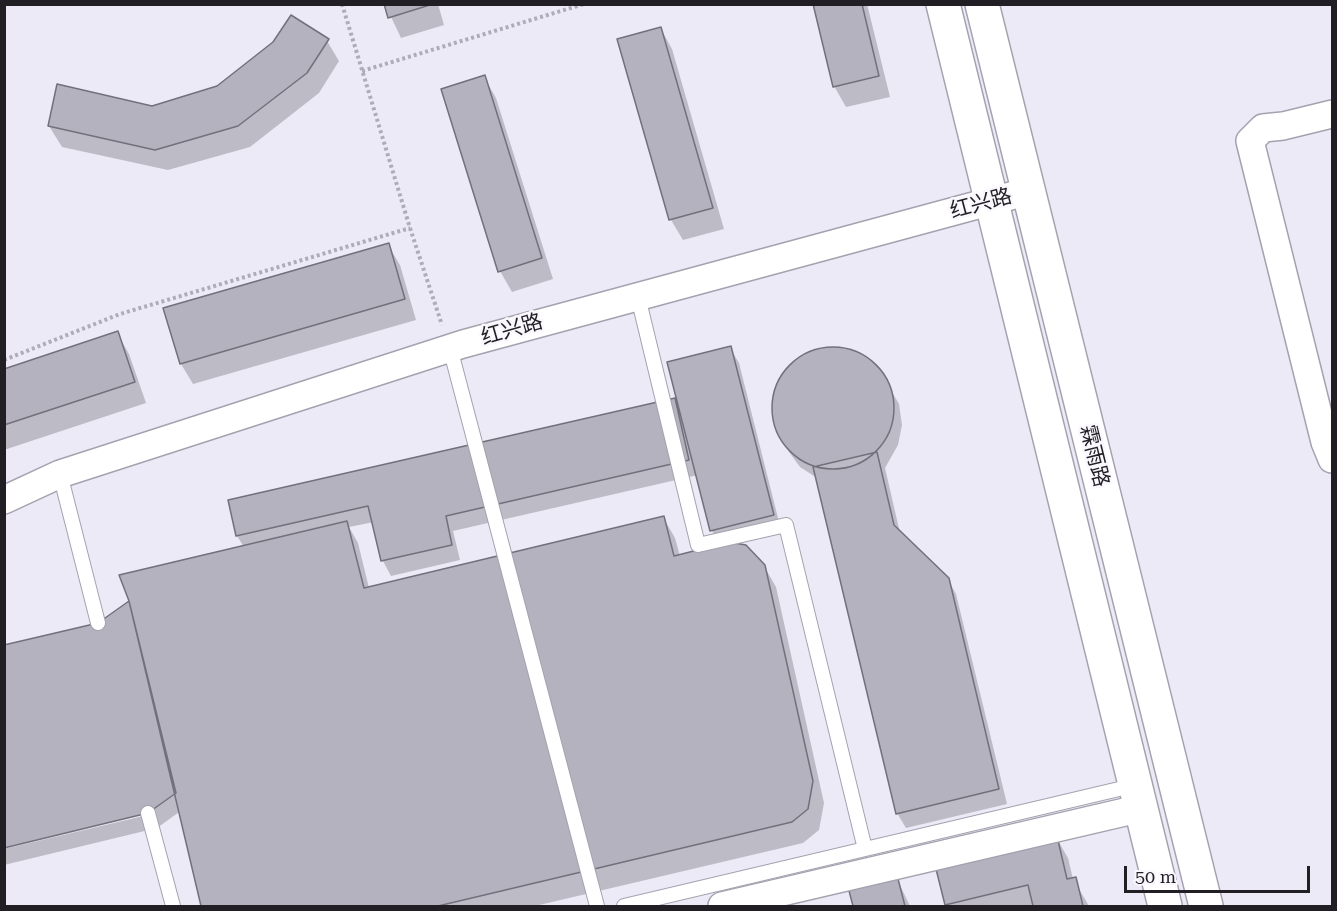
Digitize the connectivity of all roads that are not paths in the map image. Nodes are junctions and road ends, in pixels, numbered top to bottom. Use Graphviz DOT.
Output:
graph roads {
  1 [pos="943,4"];
  2 [pos="982,4"];
  3 [pos="1332,114"];
  4 [pos="1029,191"];
  5 [pos="992,200"];
  6 [pos="638,297"];
  7 [pos="450,348"];
  8 [pos="1332,459"];
  9 [pos="60,474"];
  10 [pos="4,500"];
  11 [pos="98,623"];
  12 [pos="1139,797"];
  13 [pos="148,813"];
  14 [pos="865,849"];
  15 [pos="173,906"];
  16 [pos="597,906"];
  17 [pos="624,906"];
  18 [pos="722,906"];
  19 [pos="1165,906"];
  20 [pos="1206,906"];
  1 -- 5 [label="main road, 霖雨路"];
  2 -- 4 [label="main road, 霖雨路"];
  3 -- 8 [label="street"];
  4 -- 5 [label="street, 红兴路"];
  4 -- 20 [label="main road, 霖雨路"];
  5 -- 6 [label="street, 红兴路"];
  5 -- 12 [label="main road, 霖雨路"];
  6 -- 7 [label="street, 红兴路"];
  6 -- 14 [label="lane"];
  7 -- 9 [label="street, 红兴路"];
  7 -- 16 [label="lane"];
  9 -- 10 [label="street, 红兴路"];
  9 -- 11 [label="lane"];
  12 -- 14 [label="lane"];
  12 -- 18 [label="street"];
  12 -- 19 [label="main road, 霖雨路"];
  13 -- 15 [label="lane"];
  14 -- 17 [label="lane"];
}
